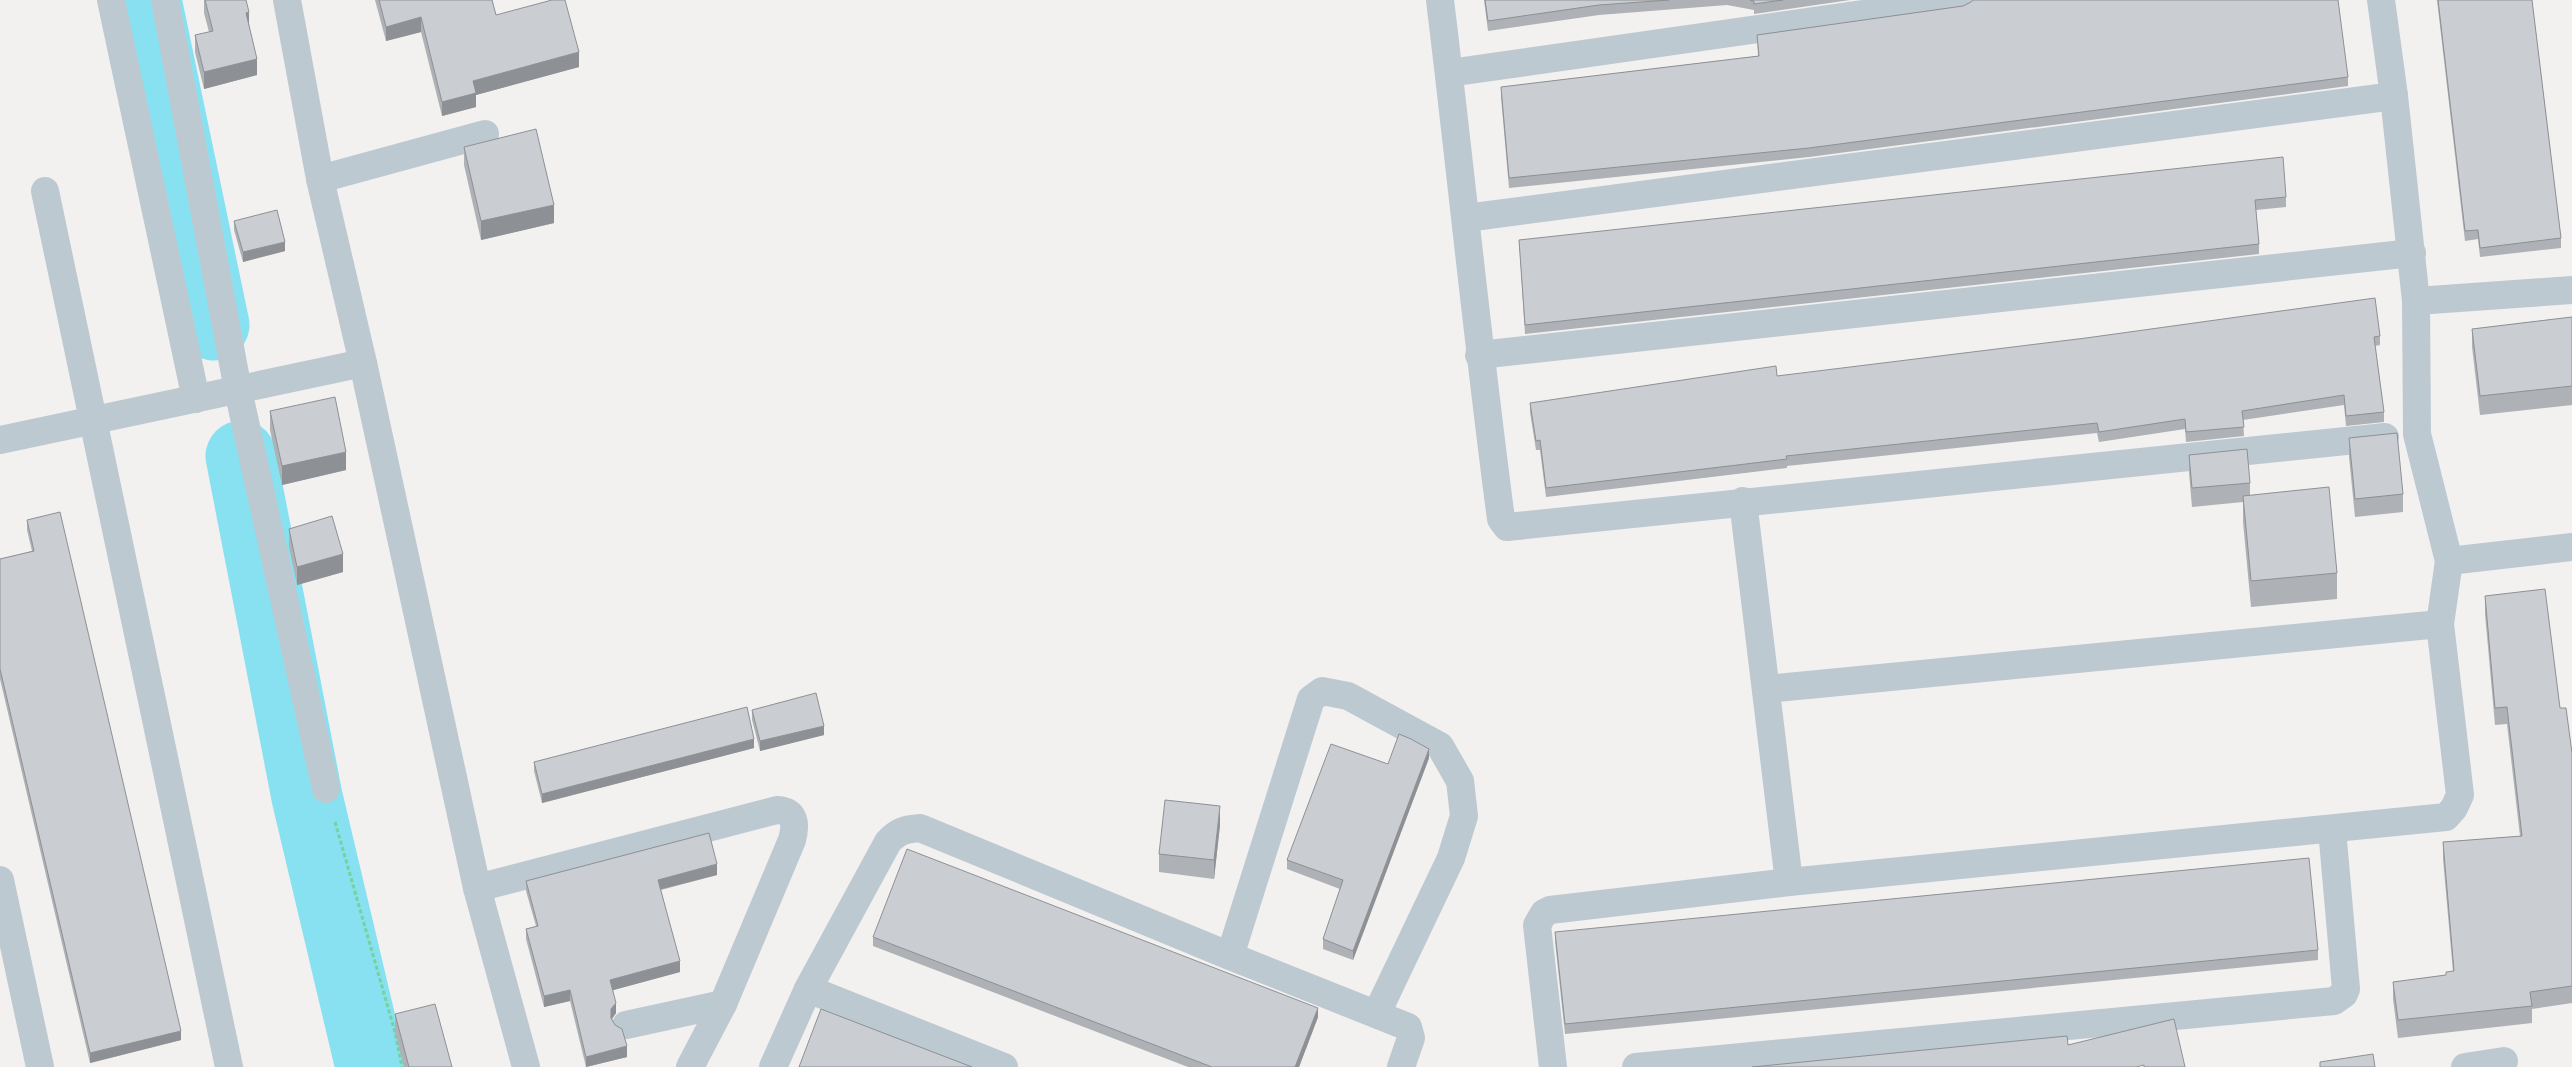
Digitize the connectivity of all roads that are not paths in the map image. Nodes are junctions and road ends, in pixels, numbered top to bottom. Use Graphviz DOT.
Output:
graph roads {
  1 [pos="111,0"];
  2 [pos="165,0"];
  3 [pos="287,0"];
  4 [pos="1440,0"];
  5 [pos="1962,0"];
  6 [pos="2381,0"];
  7 [pos="1449,73"];
  8 [pos="2394,96"];
  9 [pos="485,134"];
  10 [pos="320,179"];
  11 [pos="45,191"];
  12 [pos="1466,218"];
  13 [pos="2412,253"];
  14 [pos="2572,290"];
  15 [pos="2416,301"];
  16 [pos="1479,355"];
  17 [pos="363,363"];
  18 [pos="238,390"];
  19 [pos="196,399"];
  20 [pos="91,421"];
  21 [pos="2417,434"];
  22 [pos="0,440"];
  23 [pos="1743,501"];
  24 [pos="2572,547"];
  25 [pos="2450,561"];
  26 [pos="2440,624"];
  27 [pos="1766,690"];
  28 [pos="326,789"];
  29 [pos="2332,829"];
  30 [pos="0,880"];
  31 [pos="1789,882"];
  32 [pos="477,888"];
  33 [pos="1230,956"];
  34 [pos="808,989"];
  35 [pos="723,1004"];
  36 [pos="1377,1013"];
  37 [pos="626,1025"];
  38 [pos="2504,1062"];
  39 [pos="40,1067"];
  40 [pos="229,1067"];
  41 [pos="526,1067"];
  42 [pos="690,1067"];
  43 [pos="773,1067"];
  44 [pos="1004,1067"];
  45 [pos="1400,1067"];
  46 [pos="1553,1067"];
  47 [pos="1636,1067"];
  48 [pos="2465,1067"];
  1 -- 19 [label="street"];
  2 -- 18 [label="street"];
  3 -- 10 [label="street"];
  4 -- 7 [label="street"];
  5 -- 7 [label="street"];
  6 -- 8 [label="street"];
  7 -- 12 [label="street"];
  8 -- 12 [label="street"];
  8 -- 13 [label="street"];
  9 -- 10 [label="street"];
  10 -- 17 [label="street"];
  11 -- 20 [label="street"];
  12 -- 16 [label="street"];
  13 -- 15 [label="street"];
  13 -- 16 [label="street"];
  14 -- 15 [label="street"];
  15 -- 21 [label="street"];
  16 -- 23 [label="street"];
  17 -- 18 [label="street"];
  17 -- 32 [label="street"];
  18 -- 19 [label="street"];
  18 -- 28 [label="street"];
  19 -- 20 [label="street"];
  20 -- 22 [label="street"];
  20 -- 40 [label="street"];
  21 -- 23 [label="street"];
  21 -- 25 [label="street"];
  23 -- 27 [label="street"];
  24 -- 25 [label="street"];
  25 -- 26 [label="street"];
  26 -- 27 [label="street"];
  26 -- 29 [label="street"];
  27 -- 31 [label="street"];
  29 -- 31 [label="street"];
  29 -- 47 [label="street"];
  30 -- 39 [label="street"];
  31 -- 46 [label="street"];
  32 -- 35 [label="street"];
  32 -- 41 [label="street"];
  33 -- 34 [label="street"];
  33 -- 36 [label="street"];
  33 -- 36 [label="street"];
  34 -- 43 [label="street"];
  34 -- 44 [label="street"];
  35 -- 37 [label="street"];
  35 -- 42 [label="street"];
  36 -- 45 [label="street"];
  38 -- 48 [label="street"];
}
